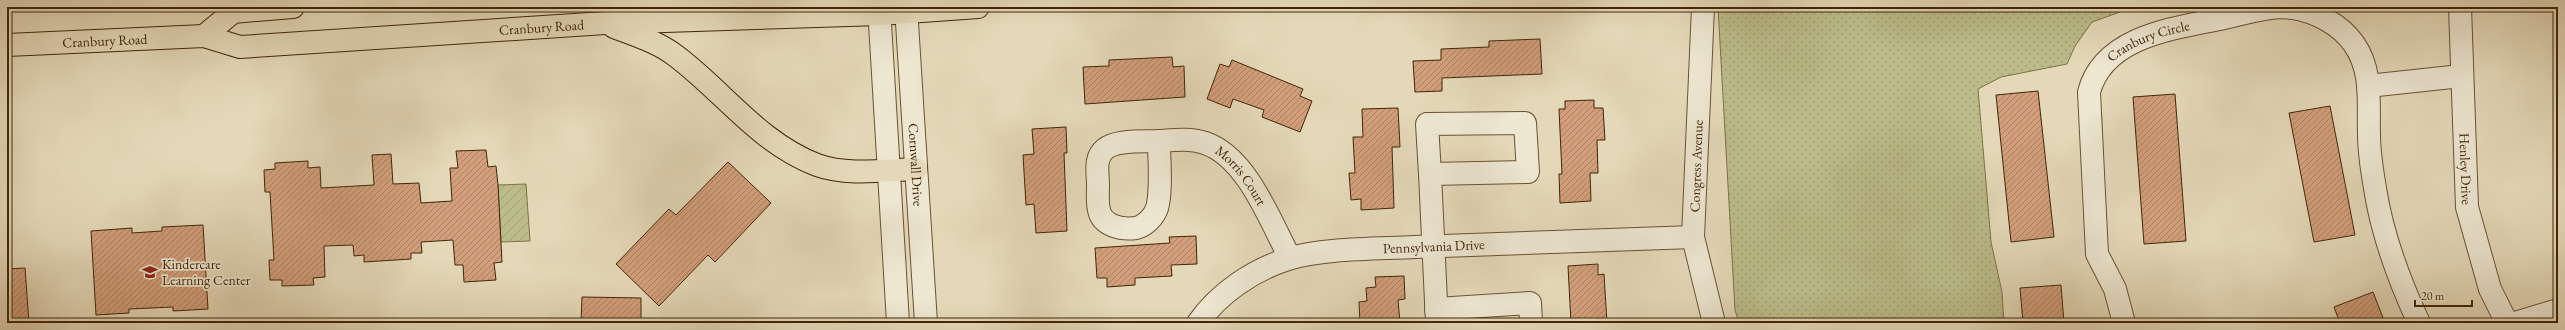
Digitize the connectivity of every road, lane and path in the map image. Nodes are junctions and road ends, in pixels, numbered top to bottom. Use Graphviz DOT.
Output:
graph roads {
  1 [pos="293,7"];
  2 [pos="978,7"];
  3 [pos="1703,7"];
  4 [pos="2460,7"];
  5 [pos="907,10"];
  6 [pos="880,11"];
  7 [pos="605,24"];
  8 [pos="204,36"];
  9 [pos="7,45"];
  10 [pos="2461,76"];
  11 [pos="2368,86"];
  12 [pos="1159,141"];
  13 [pos="916,169"];
  14 [pos="889,170"];
  15 [pos="1430,174"];
  16 [pos="1693,237"];
  17 [pos="1433,246"];
  18 [pos="1290,258"];
  19 [pos="2558,310"];
  20 [pos="1437,316"];
  21 [pos="898,323"];
  22 [pos="926,323"];
  23 [pos="1198,323"];
  24 [pos="1531,323"];
  25 [pos="1714,323"];
  26 [pos="2124,323"];
  27 [pos="2419,323"];
  28 [pos="2507,323"];
  29 [pos="2515,323"];
  1 -- 8 [label="main road"];
  2 -- 5 [label="main road, Cranbury Road"];
  3 -- 16 [label="street, Congress Avenue"];
  4 -- 10 [label="street, Henley Drive"];
  5 -- 6 [label="main road, Cranbury Road"];
  5 -- 13 [label="street, Cornwall Drive"];
  6 -- 7 [label="main road, Cranbury Road"];
  6 -- 14 [label="street, Cornwall Drive"];
  7 -- 8 [label="main road, Cranbury Road"];
  7 -- 14 [label="main road"];
  8 -- 9 [label="main road, Cranbury Road"];
  10 -- 11 [label="street"];
  10 -- 28 [label="street, Henley Drive"];
  11 -- 26 [label="street, Cranbury Circle"];
  11 -- 27 [label="street, Cranbury Circle"];
  12 -- 18 [label="street, Morris Court"];
  13 -- 14 [label="main road"];
  13 -- 22 [label="street, Cornwall Drive"];
  14 -- 21 [label="street, Cornwall Drive"];
  15 -- 15 [label="street"];
  15 -- 17 [label="street"];
  16 -- 17 [label="street, Pennsylvania Drive"];
  16 -- 25 [label="street, Congress Avenue"];
  17 -- 18 [label="street, Pennsylvania Drive"];
  17 -- 20 [label="street"];
  18 -- 23 [label="street, Pennsylvania Drive"];
  19 -- 29 [label="street"];
  20 -- 24 [label="street"];
}
